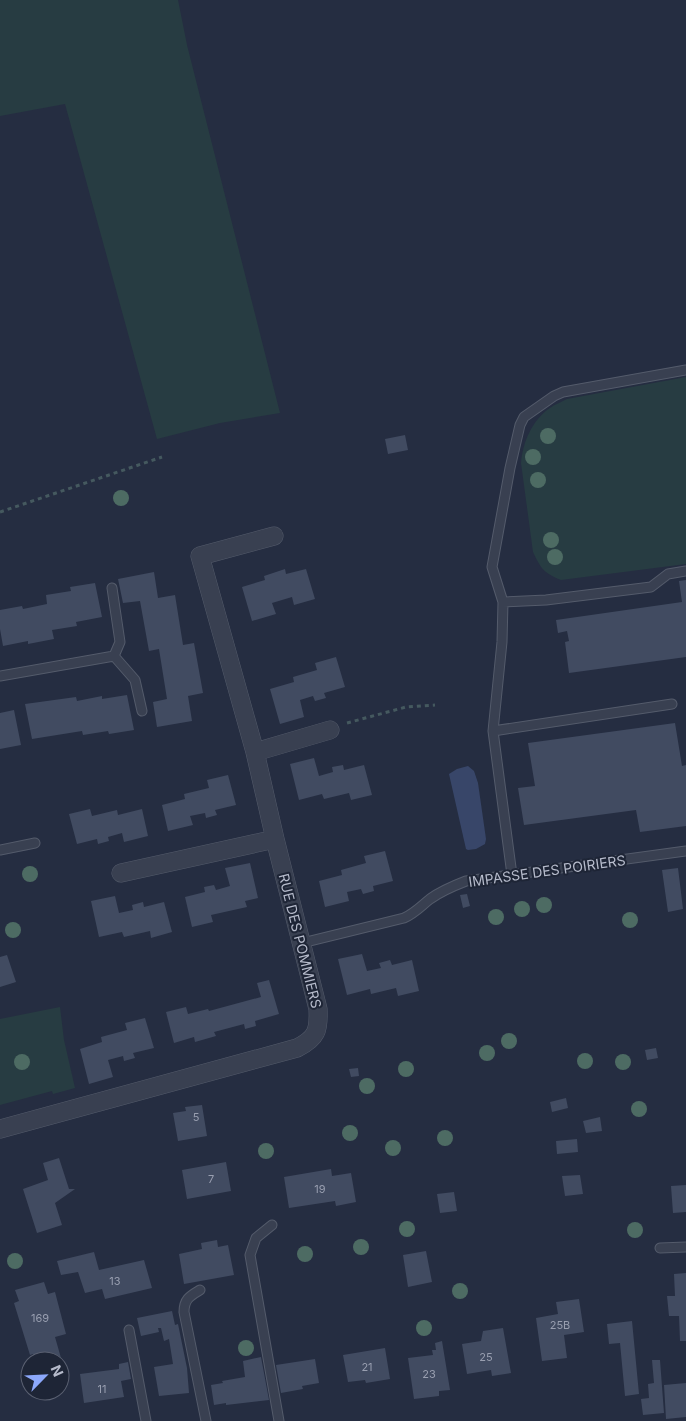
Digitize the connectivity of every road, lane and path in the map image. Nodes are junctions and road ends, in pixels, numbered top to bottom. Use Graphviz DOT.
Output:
graph roads {
  1 [pos="686,370"];
  2 [pos="162,457"];
  3 [pos="0,512"];
  4 [pos="274,536"];
  5 [pos="686,571"];
  6 [pos="112,588"];
  7 [pos="504,602"];
  8 [pos="114,656"];
  9 [pos="0,676"];
  10 [pos="672,704"];
  11 [pos="435,705"];
  12 [pos="142,711"];
  13 [pos="330,730"];
  14 [pos="493,731"];
  15 [pos="254,752"];
  16 [pos="275,840"];
  17 [pos="35,843"];
  18 [pos="0,850"];
  19 [pos="686,851"];
  20 [pos="120,873"];
  21 [pos="512,875"];
  22 [pos="302,943"];
  23 [pos="0,1129"];
  24 [pos="272,1225"];
  25 [pos="686,1247"];
  26 [pos="660,1248"];
  27 [pos="200,1290"];
  28 [pos="128,1330"];
  29 [pos="146,1421"];
  30 [pos="206,1421"];
  31 [pos="279,1421"];
  1 -- 7 [label="lane"];
  2 -- 3 [label="path"];
  4 -- 15 [label="street, RUE DES POMMIERS"];
  5 -- 7 [label="lane"];
  6 -- 8 [label="lane"];
  7 -- 14 [label="lane"];
  8 -- 9 [label="lane"];
  8 -- 12 [label="lane"];
  10 -- 14 [label="lane"];
  11 -- 13 [label="path"];
  13 -- 15 [label="street"];
  14 -- 21 [label="lane"];
  15 -- 16 [label="street, RUE DES POMMIERS"];
  16 -- 20 [label="street"];
  16 -- 22 [label="street, RUE DES POMMIERS"];
  17 -- 18 [label="lane"];
  19 -- 21 [label="lane, IMPASSE DES POIRIERS"];
  21 -- 22 [label="lane, IMPASSE DES POIRIERS"];
  22 -- 23 [label="street, RUE DES POMMIERS"];
  24 -- 31 [label="lane"];
  25 -- 26 [label="lane"];
  27 -- 30 [label="lane"];
  28 -- 29 [label="lane"];
}
